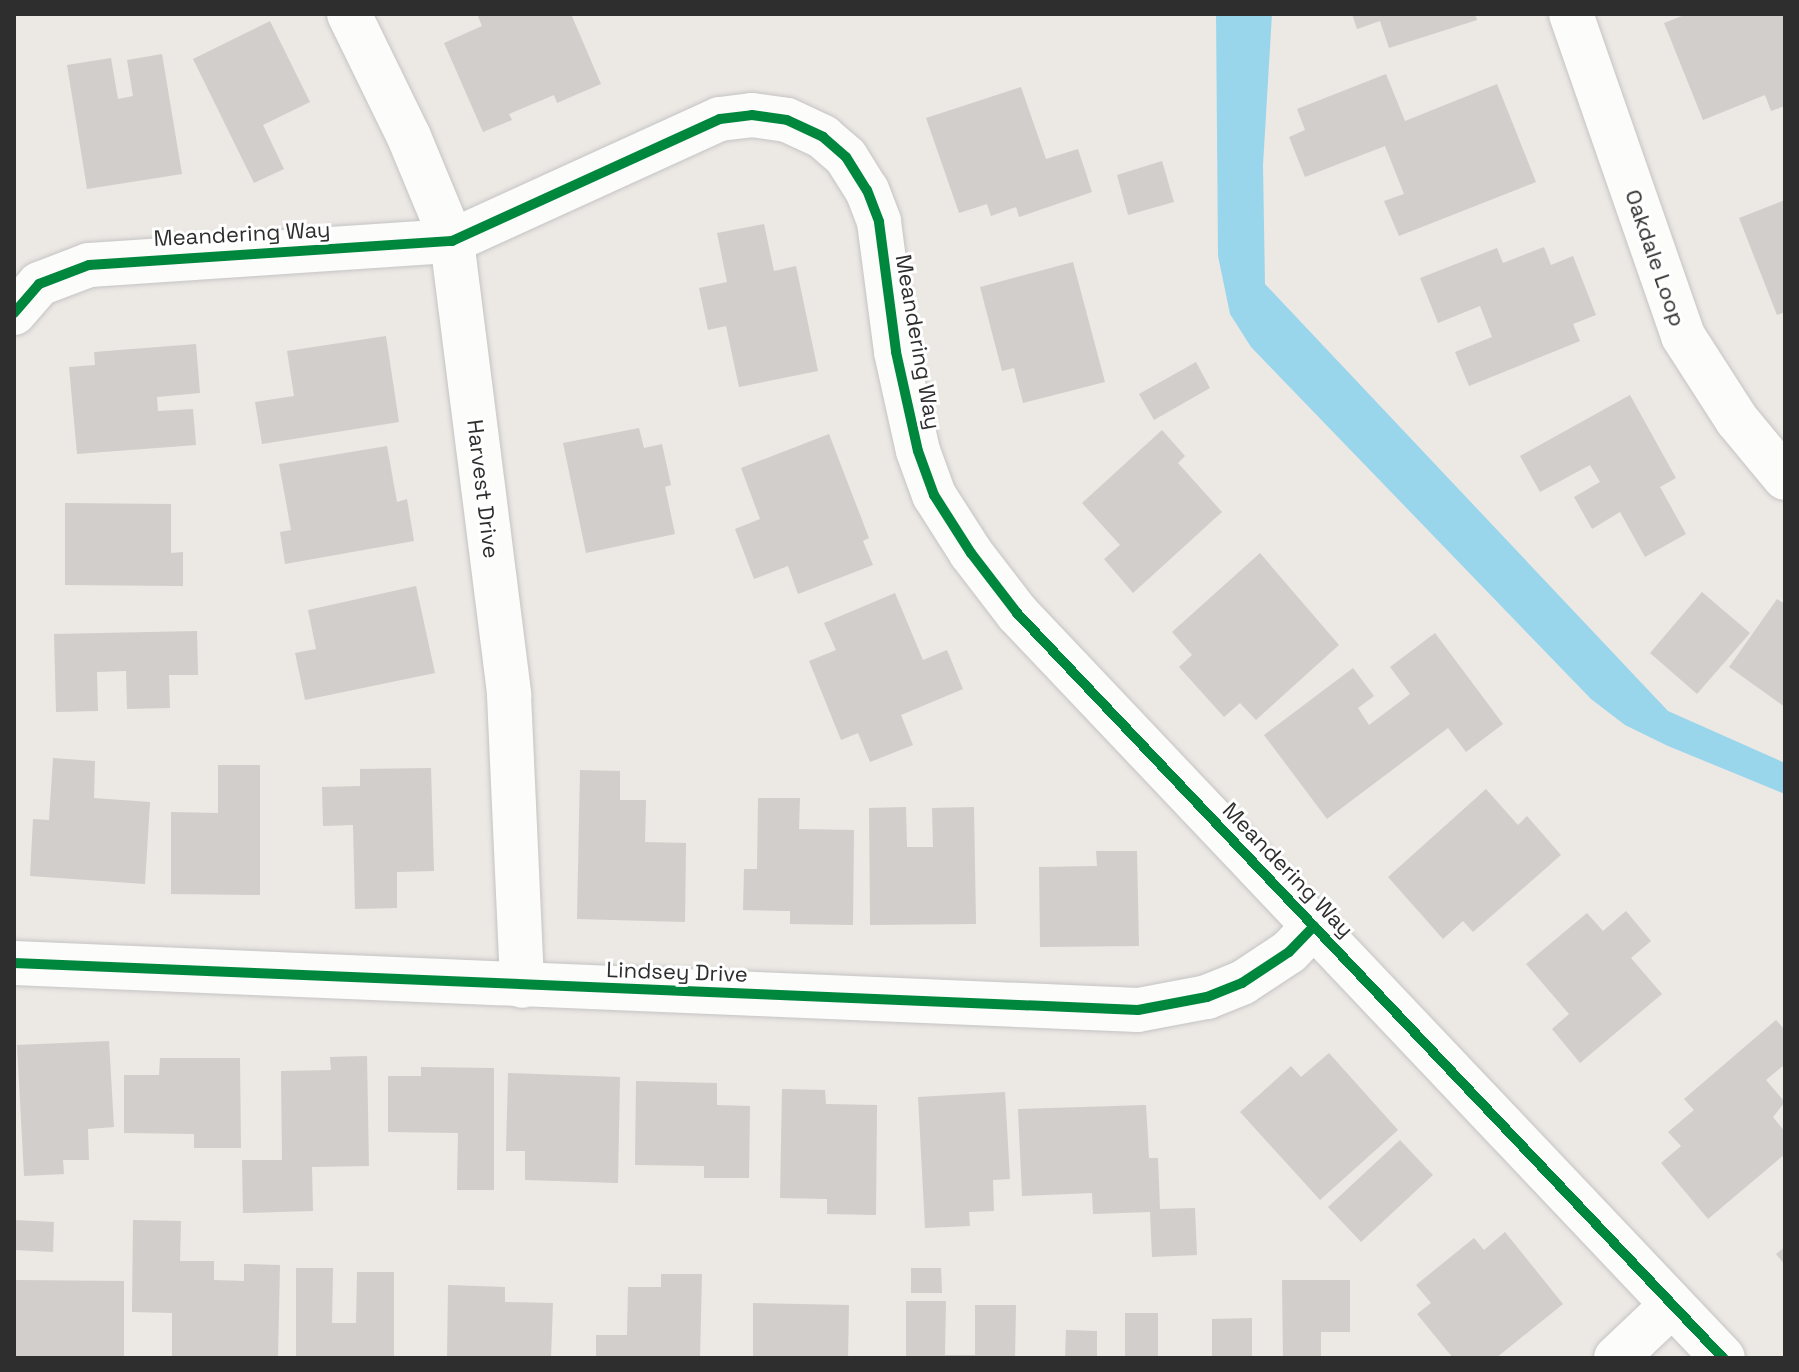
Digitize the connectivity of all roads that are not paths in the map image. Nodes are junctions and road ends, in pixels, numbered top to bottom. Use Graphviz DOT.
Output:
graph roads {
  1 [pos="349,14"];
  2 [pos="1571,14"];
  3 [pos="452,241"];
  4 [pos="14,313"];
  5 [pos="1785,478"];
  6 [pos="1314,926"];
  7 [pos="14,963"];
  8 [pos="522,986"];
  9 [pos="1672,1305"];
  10 [pos="1616,1358"];
  11 [pos="1723,1358"];
  1 -- 3 [label="street, Harvest Drive"];
  2 -- 5 [label="street, Oakdale Loop"];
  3 -- 4 [label="street, Meandering Way"];
  3 -- 6 [label="street, Meandering Way"];
  3 -- 8 [label="street, Harvest Drive"];
  6 -- 8 [label="street, Lindsey Drive"];
  6 -- 9 [label="street, Meandering Way"];
  7 -- 8 [label="street, Lindsey Drive"];
  9 -- 10 [label="street"];
  9 -- 11 [label="street, Meandering Way"];
}
